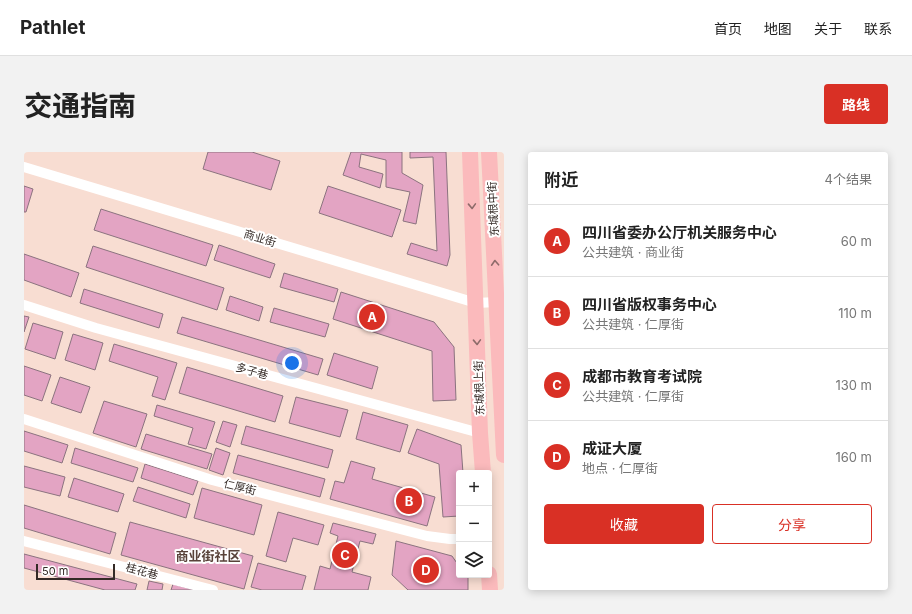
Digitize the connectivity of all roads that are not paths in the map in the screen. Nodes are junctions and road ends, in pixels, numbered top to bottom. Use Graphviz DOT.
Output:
graph roads {
  1 [pos="490,158"];
  2 [pos="470,160"];
  3 [pos="24,167"];
  4 [pos="497,302"];
  5 [pos="476,303"];
  6 [pos="24,305"];
  7 [pos="502,361"];
  8 [pos="24,420"];
  9 [pos="480,433"];
  10 [pos="504,455"];
  11 [pos="483,470"];
  12 [pos="456,539"];
  13 [pos="24,541"];
  14 [pos="489,578"];
  15 [pos="213,590"];
  16 [pos="490,590"];
  4 -- 1 [label="main road, 东城根中街, one-way"];
  2 -- 5 [label="main road, 东城根中街, one-way"];
  3 -- 5 [label="street, 商业街"];
  4 -- 5 [label="street, 商业街"];
  4 -- 7 [label="main road, 东城根上街"];
  5 -- 9 [label="main road, 东城根上街, one-way"];
  6 -- 9 [label="street, 多子巷"];
  7 -- 10 [label="main road, 东城根上街"];
  8 -- 12 [label="street, 仁厚街"];
  9 -- 11 [label="main road, 东城根上街"];
  13 -- 15 [label="street, 桂花巷"];
  14 -- 16 [label="main road"];
}
